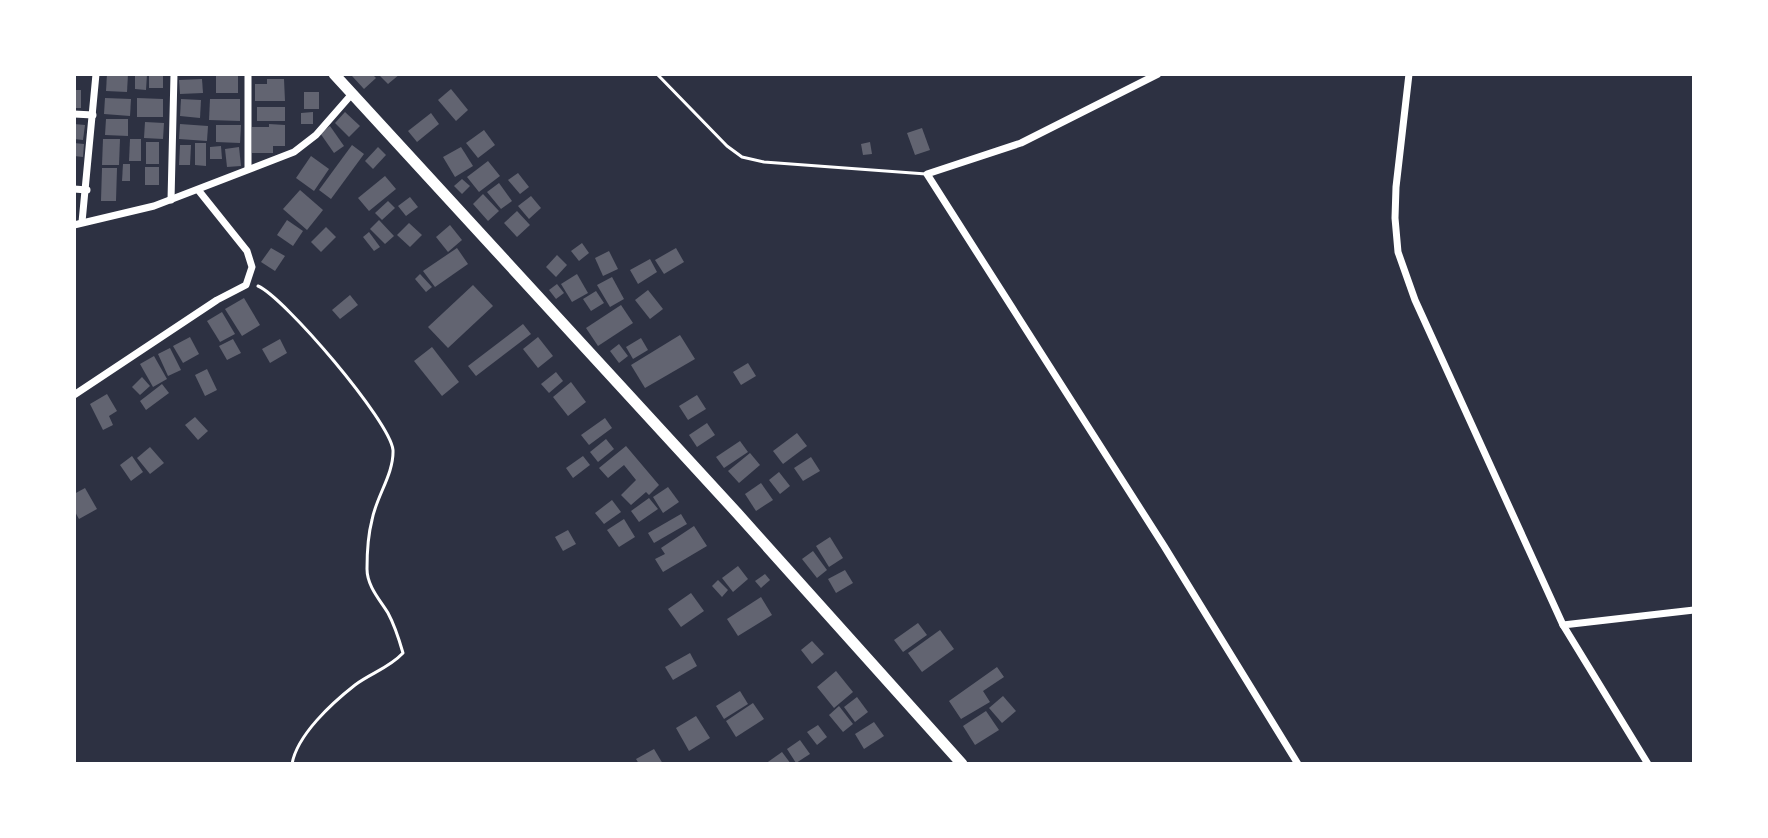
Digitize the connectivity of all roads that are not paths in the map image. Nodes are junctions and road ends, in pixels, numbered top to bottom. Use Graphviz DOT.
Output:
graph roads {
  1 [pos="96,74"];
  2 [pos="174,74"];
  3 [pos="248,74"];
  4 [pos="657,74"];
  5 [pos="1158,74"];
  6 [pos="1409,74"];
  7 [pos="338,75"];
  8 [pos="351,95"];
  9 [pos="74,114"];
  10 [pos="93,115"];
  11 [pos="248,169"];
  12 [pos="927,174"];
  13 [pos="74,189"];
  14 [pos="87,190"];
  15 [pos="199,191"];
  16 [pos="171,200"];
  17 [pos="78,224"];
  18 [pos="74,395"];
  19 [pos="1694,610"];
  20 [pos="1563,625"];
  21 [pos="962,764"];
  22 [pos="1298,764"];
  23 [pos="1648,764"];
  1 -- 10 [label="street"];
  2 -- 16 [label="street"];
  3 -- 11 [label="street"];
  4 -- 12 [label="lane"];
  5 -- 12 [label="street"];
  6 -- 20 [label="street"];
  7 -- 8 [label="highway"];
  8 -- 11 [label="street"];
  8 -- 21 [label="highway"];
  9 -- 10 [label="street"];
  10 -- 14 [label="street"];
  11 -- 15 [label="street"];
  12 -- 22 [label="street"];
  13 -- 14 [label="street"];
  14 -- 17 [label="street"];
  15 -- 16 [label="street"];
  15 -- 18 [label="street"];
  16 -- 17 [label="street"];
  19 -- 20 [label="street"];
  20 -- 23 [label="street"];
}
